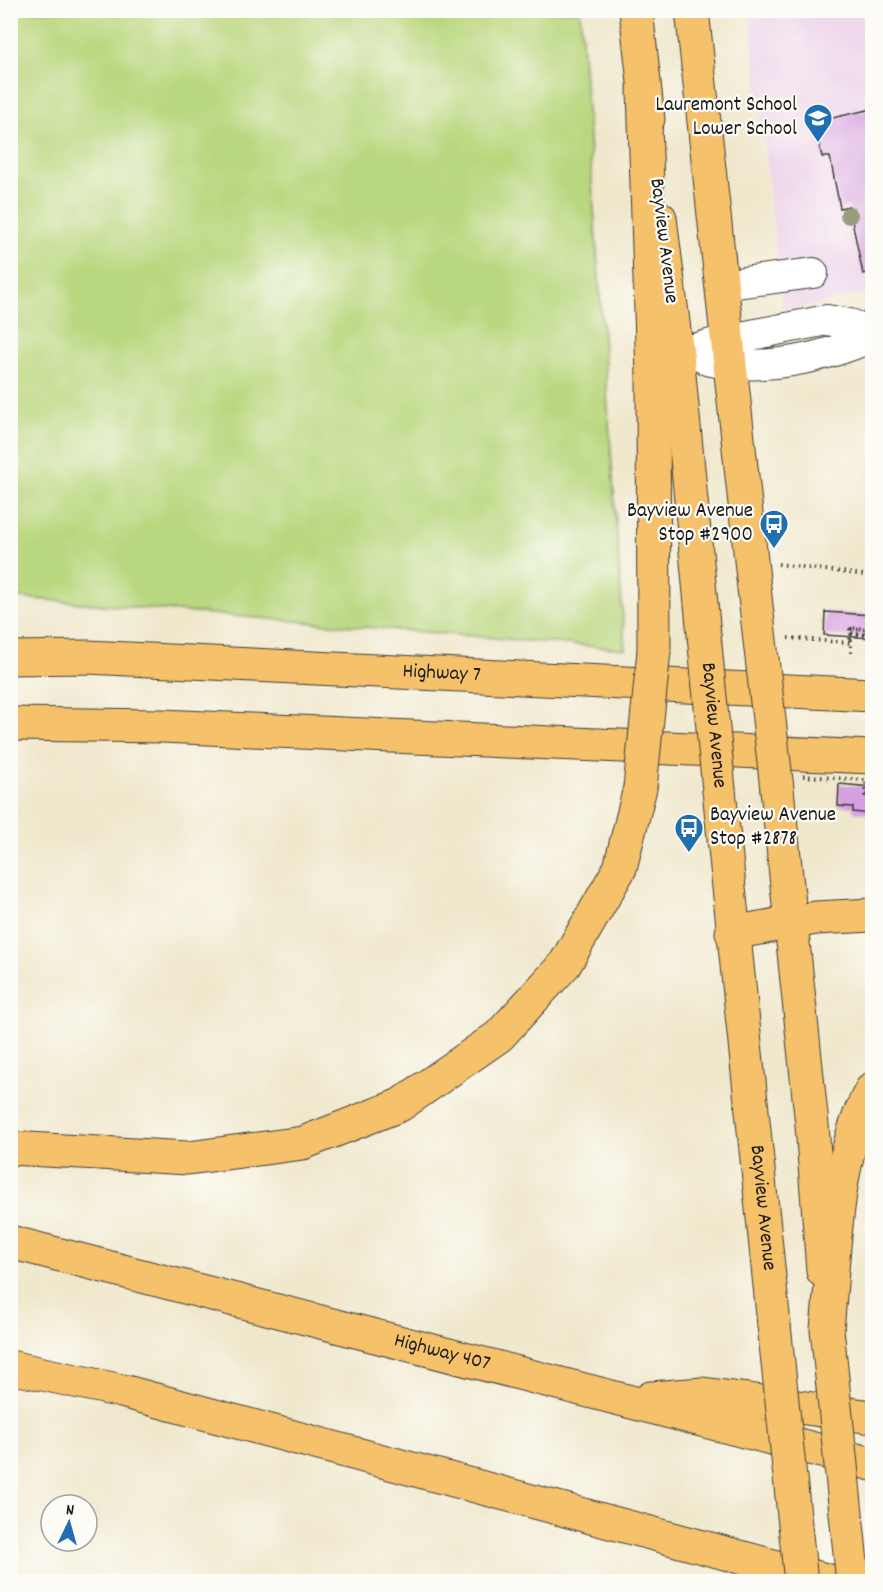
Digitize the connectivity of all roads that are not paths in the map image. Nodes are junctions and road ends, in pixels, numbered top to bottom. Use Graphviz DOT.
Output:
graph roads {
  1 [pos="636,10"];
  2 [pos="692,10"];
  3 [pos="644,90"];
  4 [pos="813,273"];
  5 [pos="721,285"];
  6 [pos="873,335"];
  7 [pos="728,352"];
  8 [pos="677,354"];
  9 [pos="10,641"];
  10 [pos="87,657"];
  11 [pos="10,658"];
  12 [pos="873,695"];
  13 [pos="10,724"];
  14 [pos="869,772"];
  15 [pos="873,915"];
  16 [pos="792,922"];
  17 [pos="732,933"];
  18 [pos="873,1089"];
  19 [pos="10,1148"];
  20 [pos="10,1242"];
  21 [pos="827,1329"];
  22 [pos="10,1367"];
  23 [pos="624,1400"];
  24 [pos="873,1417"];
  25 [pos="873,1464"];
  26 [pos="801,1581"];
  27 [pos="833,1581"];
  28 [pos="853,1581"];
  1 -- 3 [label="main road, Bayview Avenue"];
  2 -- 5 [label="main road"];
  3 -- 8 [label="main road, Bayview Avenue"];
  3 -- 19 [label="main road, bridge"];
  4 -- 5 [label="lane"];
  5 -- 7 [label="main road"];
  6 -- 7 [label="lane"];
  7 -- 8 [label="lane"];
  7 -- 16 [label="main road, bridge"];
  8 -- 17 [label="main road, Bayview Avenue, bridge"];
  9 -- 10 [label="main road"];
  10 -- 11 [label="main road, Highway 7"];
  10 -- 12 [label="main road, Highway 7"];
  13 -- 14 [label="main road"];
  15 -- 16 [label="main road"];
  16 -- 17 [label="main road"];
  16 -- 21 [label="main road"];
  17 -- 26 [label="main road, Bayview Avenue, bridge"];
  18 -- 21 [label="main road"];
  20 -- 23 [label="main road, Highway 407"];
  21 -- 28 [label="main road, bridge"];
  22 -- 27 [label="main road"];
  23 -- 24 [label="main road"];
  23 -- 25 [label="main road, Highway 407"];
}
